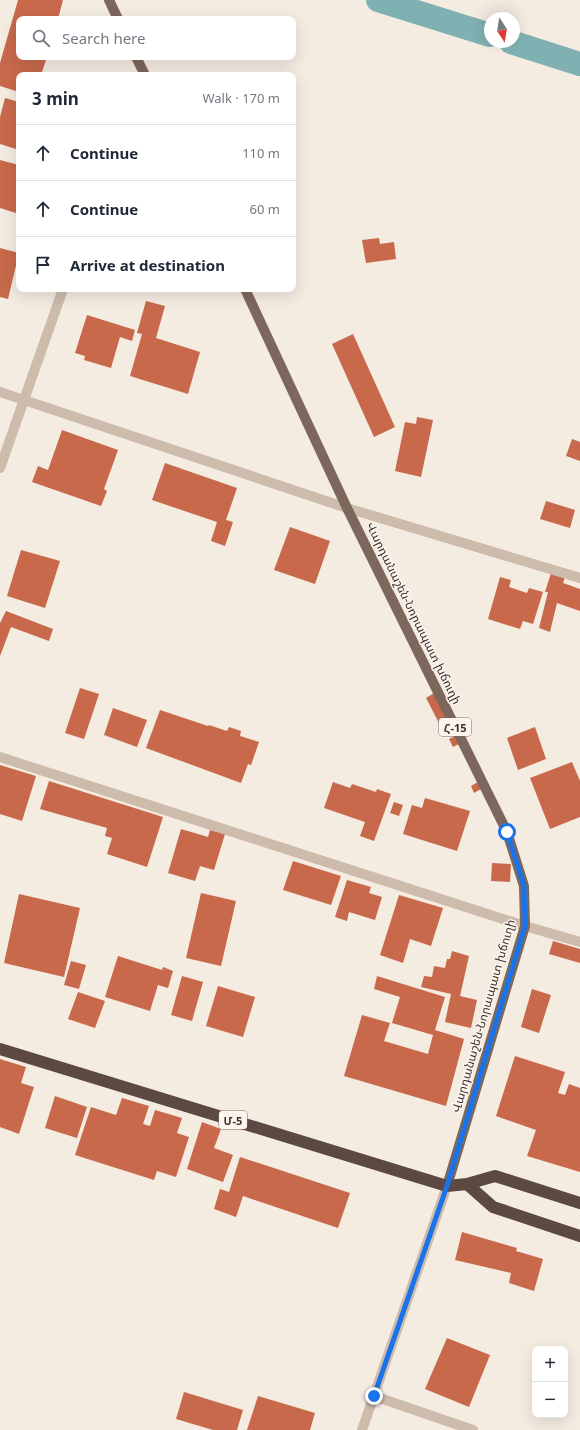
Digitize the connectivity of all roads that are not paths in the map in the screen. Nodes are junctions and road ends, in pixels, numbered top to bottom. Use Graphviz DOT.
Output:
graph roads {
  1 [pos="109,0"];
  2 [pos="117,16"];
  3 [pos="137,60"];
  4 [pos="142,72"];
  5 [pos="62,292"];
  6 [pos="246,292"];
  7 [pos="0,392"];
  8 [pos="23,400"];
  9 [pos="0,468"];
  10 [pos="347,508"];
  11 [pos="580,578"];
  12 [pos="0,758"];
  13 [pos="525,926"];
  14 [pos="580,942"];
  15 [pos="0,1049"];
  16 [pos="467,1184"];
  17 [pos="447,1186"];
  18 [pos="580,1203"];
  19 [pos="580,1236"];
  20 [pos="374,1396"];
  21 [pos="362,1430"];
  22 [pos="473,1430"];
  1 -- 2 [label="main road"];
  3 -- 4 [label="main road"];
  5 -- 8 [label="street"];
  6 -- 10 [label="main road, Վարդանաշեն-Նորապատ խճուղի / Հ-15"];
  7 -- 8 [label="street"];
  8 -- 9 [label="street"];
  8 -- 10 [label="street"];
  10 -- 11 [label="street"];
  10 -- 13 [label="main road, Վարդանաշեն-Նորապատ խճուղի / Հ-15"];
  12 -- 13 [label="street"];
  13 -- 14 [label="street"];
  13 -- 17 [label="main road, Վարդանաշեն-Նորապատ խճուղի / Հ-15"];
  15 -- 17 [label="highway, Մ-5"];
  16 -- 17 [label="highway, Մ-5"];
  16 -- 18 [label="highway, Մ-5"];
  16 -- 19 [label="highway"];
  17 -- 20 [label="street"];
  20 -- 21 [label="street"];
  20 -- 22 [label="street"];
}
